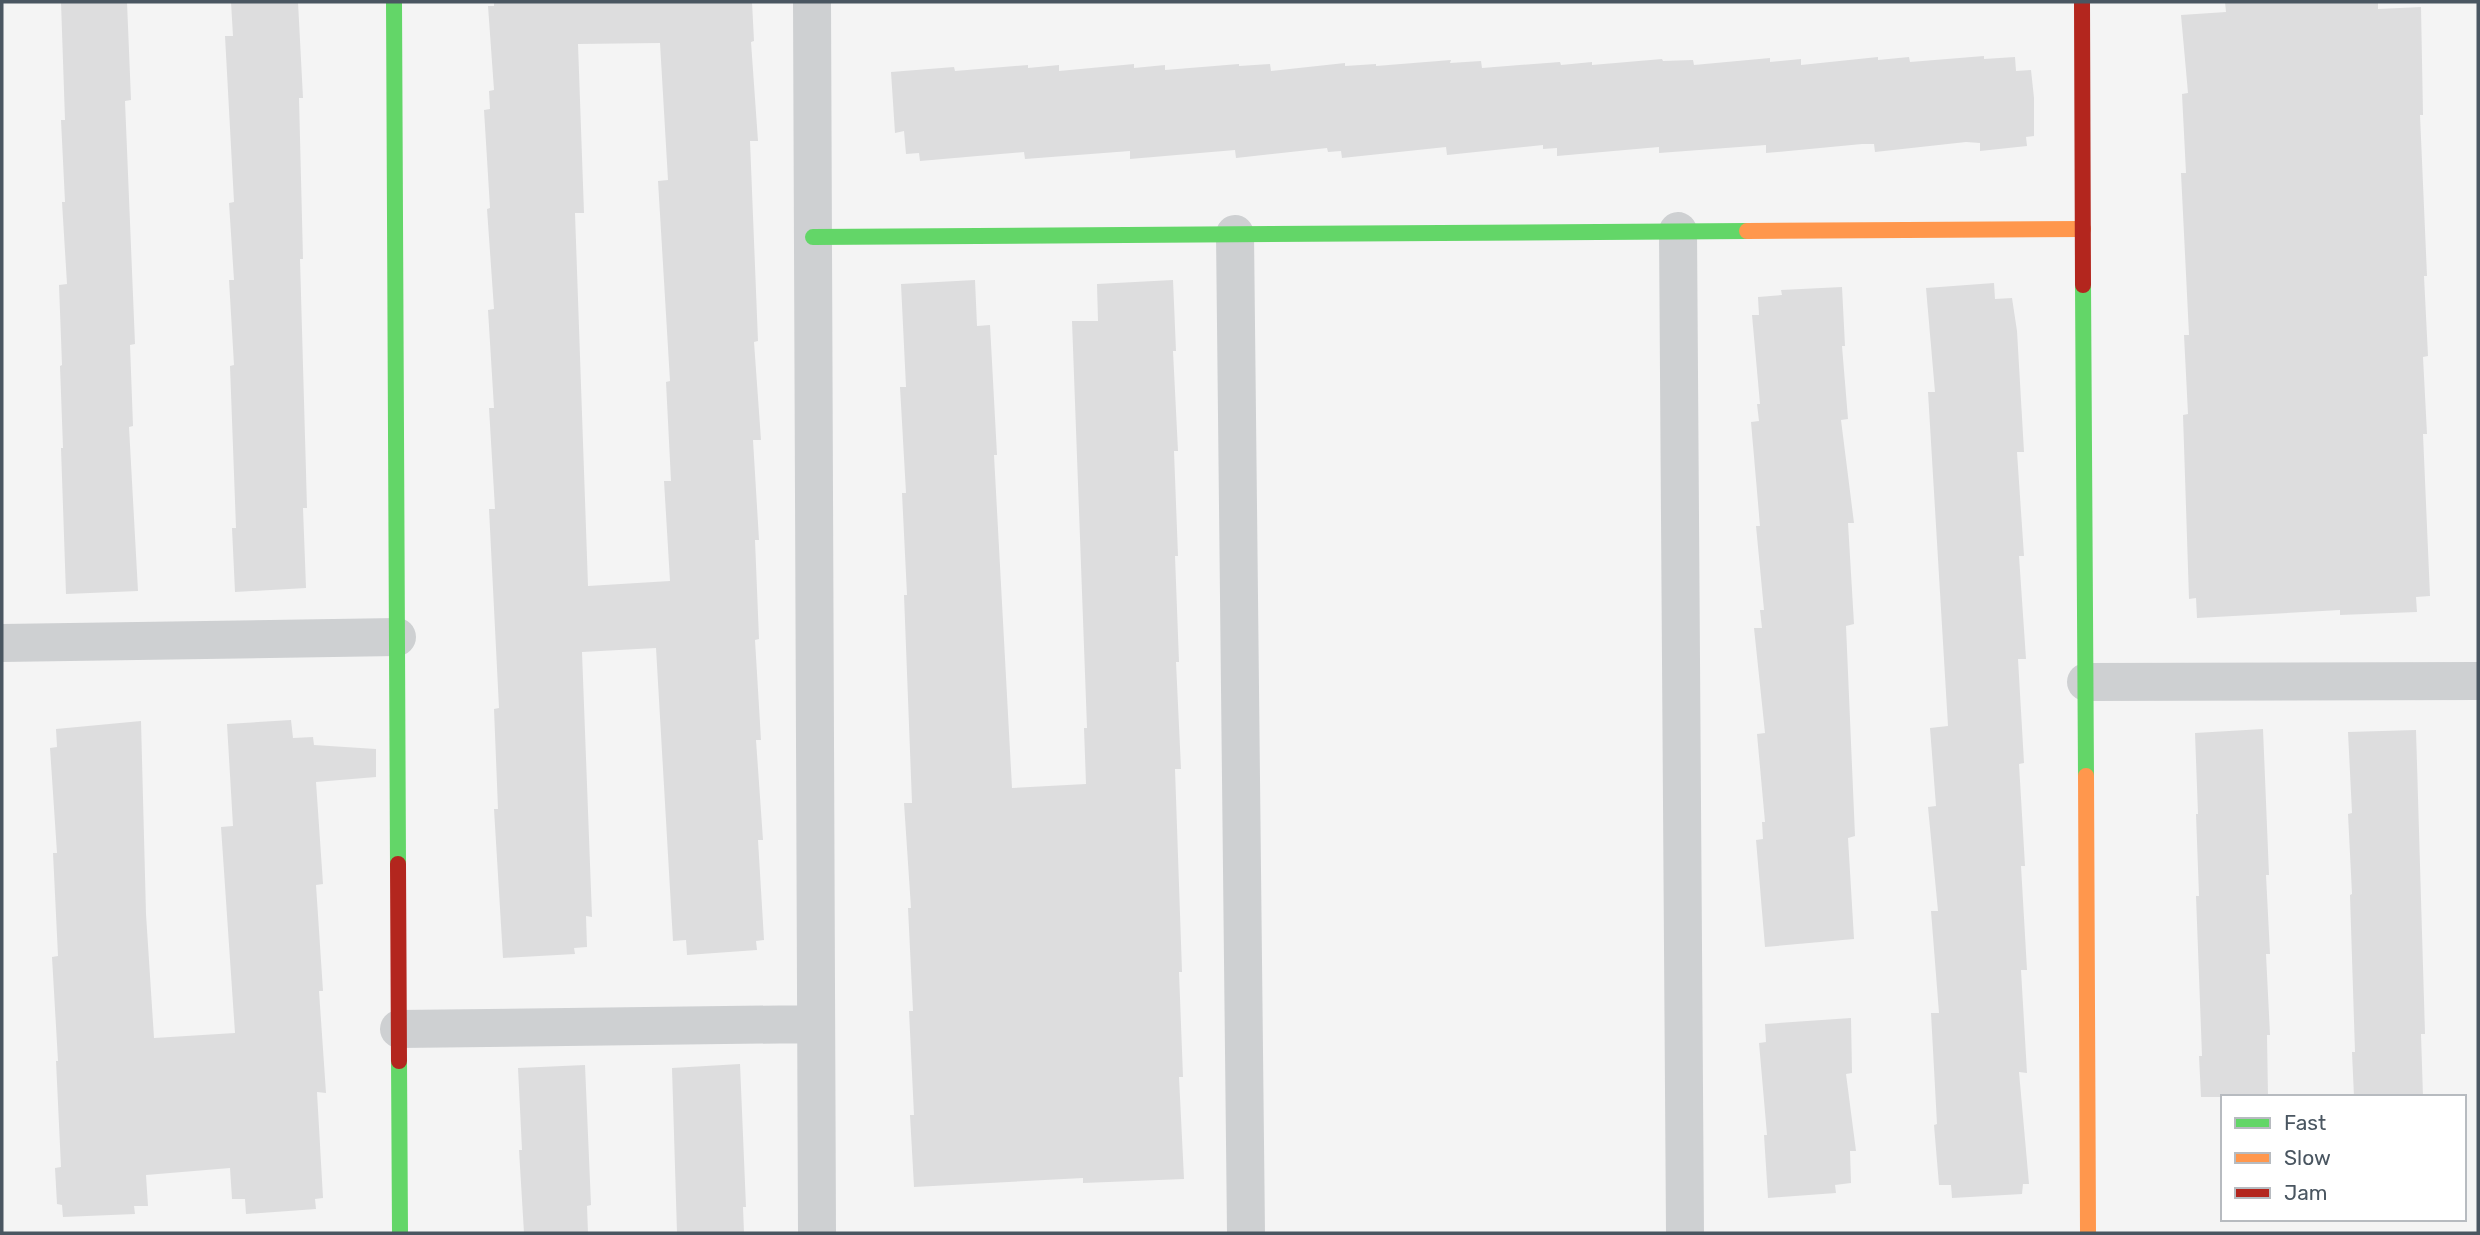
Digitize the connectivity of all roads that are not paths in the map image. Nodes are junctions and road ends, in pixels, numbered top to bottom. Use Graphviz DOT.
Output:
graph roads {
  1 [pos="394,2"];
  2 [pos="812,2"];
  3 [pos="2082,2"];
  4 [pos="2083,229"];
  5 [pos="1678,231"];
  6 [pos="1235,234"];
  7 [pos="813,237"];
  8 [pos="397,637"];
  9 [pos="2,643"];
  10 [pos="2478,681"];
  11 [pos="2086,682"];
  12 [pos="816,1024"];
  13 [pos="399,1029"];
  14 [pos="400,1233"];
  15 [pos="817,1233"];
  16 [pos="1247,1233"];
  17 [pos="1685,1233"];
  18 [pos="2088,1233"];
  1 -- 8 [label="street"];
  2 -- 7 [label="street"];
  3 -- 4 [label="street"];
  4 -- 5 [label="street"];
  4 -- 11 [label="street"];
  5 -- 6 [label="street"];
  5 -- 17 [label="street"];
  6 -- 7 [label="street"];
  6 -- 16 [label="street"];
  7 -- 12 [label="street"];
  8 -- 9 [label="street"];
  8 -- 13 [label="street"];
  10 -- 11 [label="street"];
  11 -- 18 [label="street"];
  12 -- 13 [label="street"];
  12 -- 15 [label="street"];
  13 -- 14 [label="street"];
}
